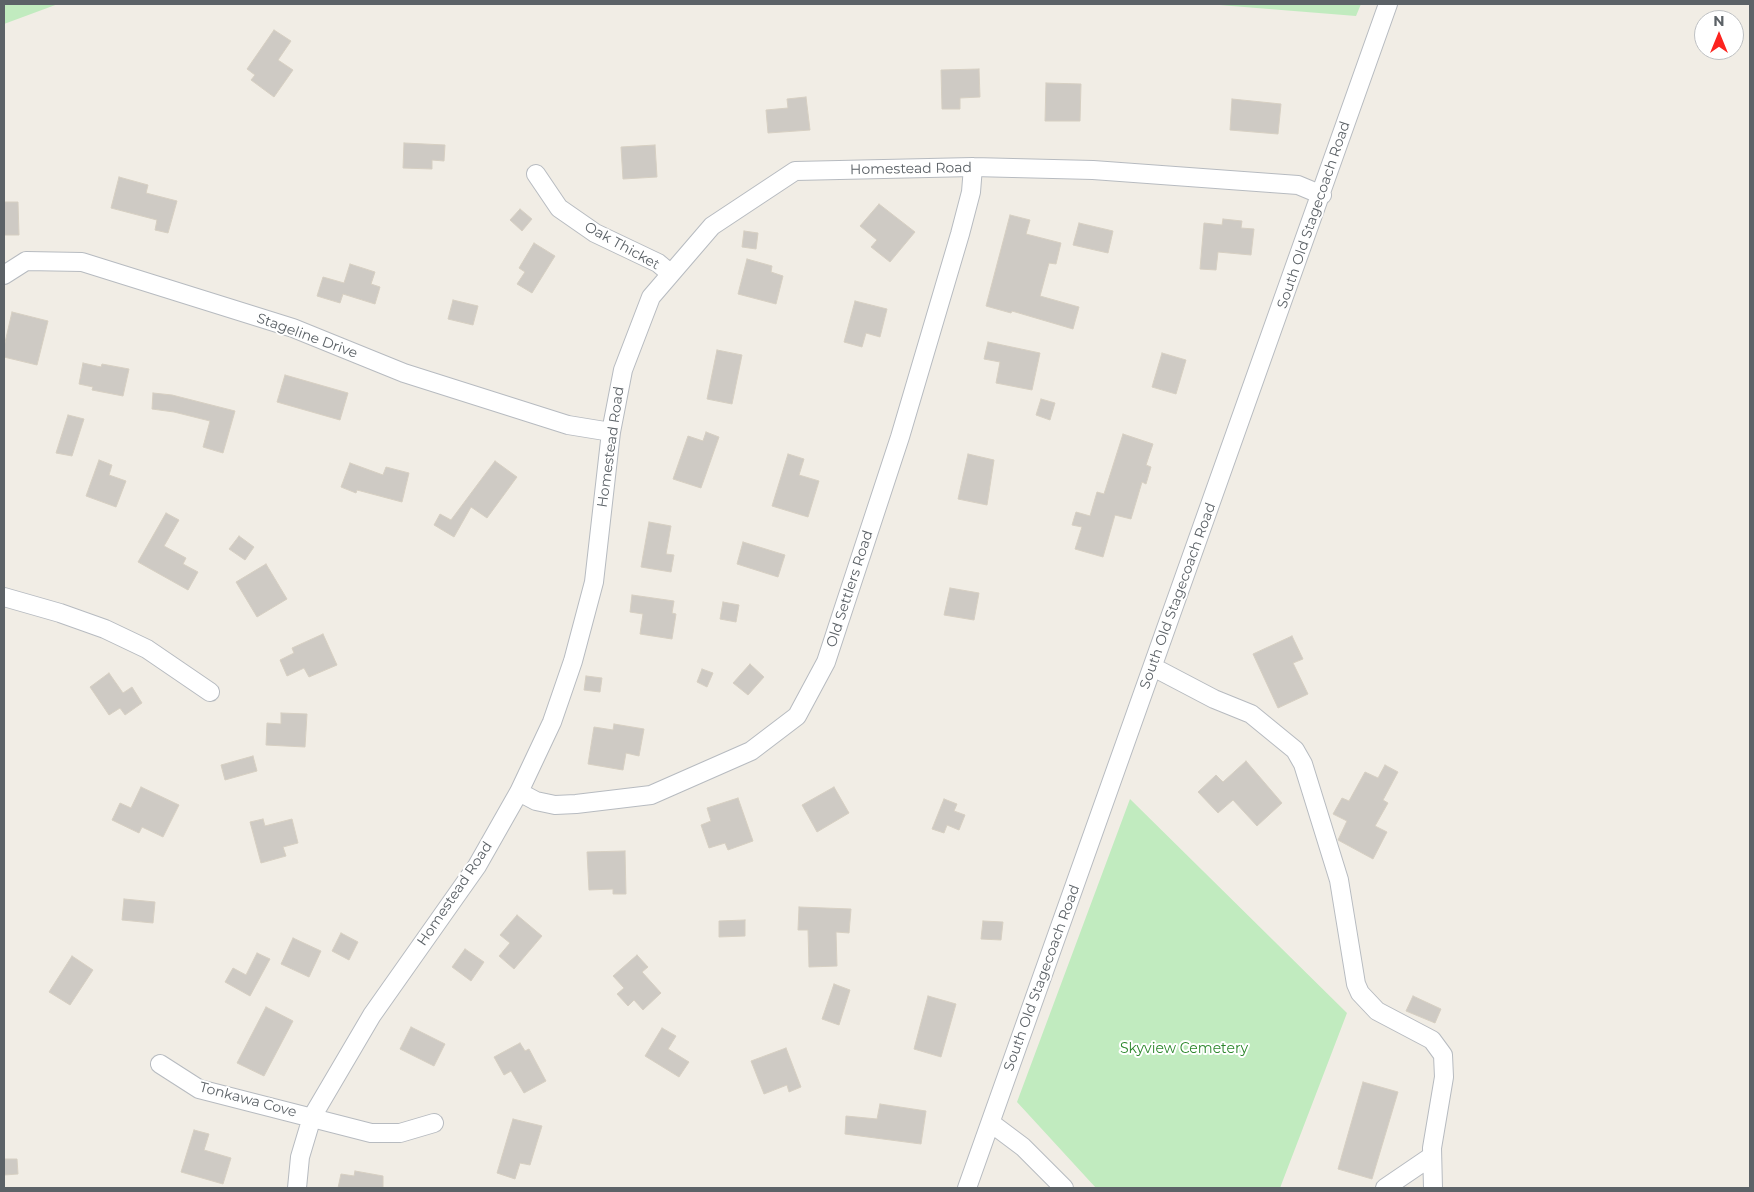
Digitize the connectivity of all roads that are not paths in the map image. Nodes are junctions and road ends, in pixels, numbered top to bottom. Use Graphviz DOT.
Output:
graph roads {
  1 [pos="1388,4"];
  2 [pos="972,167"];
  3 [pos="536,174"];
  4 [pos="1322,195"];
  5 [pos="670,273"];
  6 [pos="4,275"];
  7 [pos="611,432"];
  8 [pos="4,597"];
  9 [pos="1153,667"];
  10 [pos="210,692"];
  11 [pos="519,792"];
  12 [pos="160,1064"];
  13 [pos="312,1117"];
  14 [pos="990,1123"];
  15 [pos="434,1124"];
  16 [pos="1432,1156"];
  17 [pos="297,1188"];
  18 [pos="967,1188"];
  19 [pos="1064,1188"];
  20 [pos="1385,1188"];
  21 [pos="1433,1188"];
  1 -- 4 [label="street, South Old Stagecoach Road"];
  2 -- 4 [label="street, Homestead Road"];
  2 -- 5 [label="street, Homestead Road"];
  2 -- 11 [label="street, Old Settlers Road"];
  3 -- 5 [label="street, Oak Thicket"];
  4 -- 9 [label="street, South Old Stagecoach Road"];
  5 -- 7 [label="street, Homestead Road"];
  6 -- 7 [label="street, Stageline Drive"];
  7 -- 11 [label="street, Homestead Road"];
  8 -- 10 [label="street"];
  9 -- 14 [label="street, South Old Stagecoach Road"];
  9 -- 16 [label="street"];
  11 -- 13 [label="street, Homestead Road"];
  12 -- 13 [label="street, Tonkawa Cove"];
  13 -- 15 [label="street, Tonkawa Cove"];
  13 -- 17 [label="street, Homestead Road"];
  14 -- 18 [label="street, South Old Stagecoach Road"];
  14 -- 19 [label="street"];
  16 -- 20 [label="street"];
  16 -- 21 [label="street"];
}
